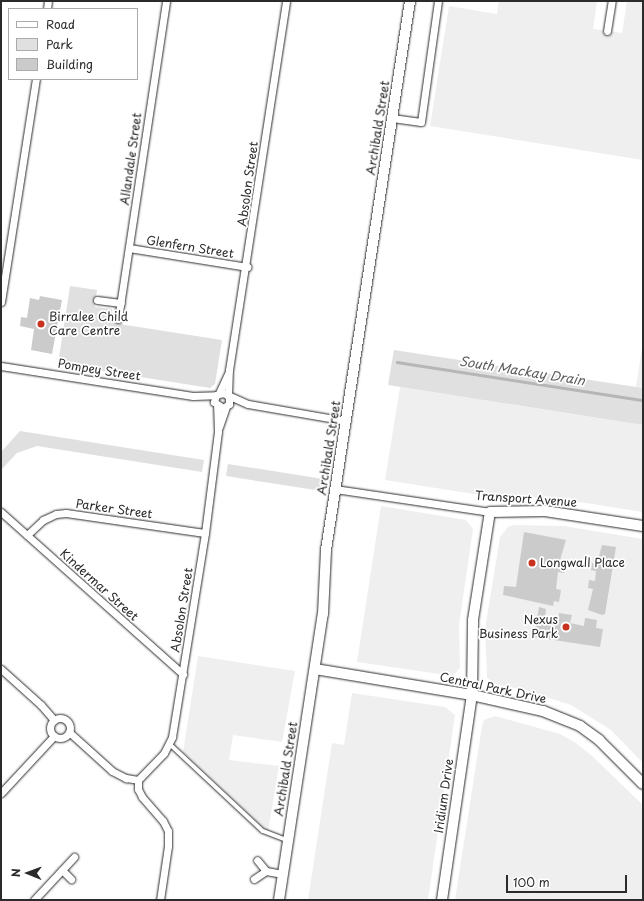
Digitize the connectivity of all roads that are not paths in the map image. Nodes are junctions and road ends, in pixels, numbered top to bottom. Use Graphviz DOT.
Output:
graph roads {
  1 [pos="166,1"];
  2 [pos="286,1"];
  3 [pos="410,1"];
  4 [pos="438,1"];
  5 [pos="612,1"];
  6 [pos="607,31"];
  7 [pos="36,80"];
  8 [pos="392,118"];
  9 [pos="129,248"];
  10 [pos="247,267"];
  11 [pos="97,300"];
  12 [pos="1,302"];
  13 [pos="121,303"];
  14 [pos="118,319"];
  15 [pos="1,366"];
  16 [pos="229,370"];
  17 [pos="218,394"];
  18 [pos="193,396"];
  19 [pos="229,396"];
  20 [pos="248,404"];
  21 [pos="216,405"];
  22 [pos="227,406"];
  23 [pos="346,420"];
  24 [pos="218,431"];
  25 [pos="335,489"];
  26 [pos="1,512"];
  27 [pos="490,512"];
  28 [pos="643,526"];
  29 [pos="205,533"];
  30 [pos="27,535"];
  31 [pos="1,669"];
  32 [pos="315,669"];
  33 [pos="183,674"];
  34 [pos="472,695"];
  35 [pos="54,720"];
  36 [pos="69,732"];
  37 [pos="54,736"];
  38 [pos="170,744"];
  39 [pos="138,780"];
  40 [pos="643,784"];
  41 [pos="1,793"];
  42 [pos="288,840"];
  43 [pos="74,857"];
  44 [pos="257,860"];
  45 [pos="62,870"];
  46 [pos="266,871"];
  47 [pos="283,874"];
  48 [pos="71,879"];
  49 [pos="254,879"];
  50 [pos="34,900"];
  51 [pos="160,900"];
  52 [pos="279,900"];
  53 [pos="442,900"];
  1 -- 9 [label="street, Allandale Street"];
  2 -- 10 [label="street, Absolon Street"];
  3 -- 8 [label="street, Archibald Street"];
  4 -- 8 [label="street"];
  5 -- 6 [label="street"];
  7 -- 12 [label="street"];
  8 -- 23 [label="street, Archibald Street"];
  9 -- 10 [label="street, Glenfern Street"];
  9 -- 13 [label="street, Allandale Street"];
  10 -- 16 [label="street, Absolon Street"];
  11 -- 13 [label="street"];
  13 -- 14 [label="street, Allandale Street"];
  15 -- 18 [label="street, Pompey Street"];
  16 -- 17 [label="street, Absolon Street"];
  16 -- 19 [label="street, Absolon Street"];
  17 -- 18 [label="street, Pompey Street"];
  17 -- 19 [label="street"];
  17 -- 21 [label="street, Absolon Street"];
  18 -- 21 [label="street, Pompey Street"];
  19 -- 20 [label="street"];
  19 -- 22 [label="street, Absolon Street"];
  20 -- 22 [label="street"];
  20 -- 23 [label="street"];
  21 -- 22 [label="street, Pompey Street"];
  21 -- 24 [label="street, Absolon Street"];
  22 -- 24 [label="street, Absolon Street"];
  23 -- 25 [label="street, Archibald Street"];
  24 -- 29 [label="street, Absolon Street"];
  25 -- 27 [label="street, Transport Avenue"];
  25 -- 32 [label="street, Archibald Street"];
  26 -- 30 [label="street, Kindermar Street"];
  27 -- 28 [label="street, Transport Avenue"];
  27 -- 34 [label="street"];
  29 -- 30 [label="street, Parker Street"];
  29 -- 33 [label="street, Absolon Street"];
  30 -- 33 [label="street, Kindermar Street"];
  31 -- 35 [label="street"];
  32 -- 34 [label="street, Central Park Drive"];
  32 -- 42 [label="street, Archibald Street"];
  33 -- 38 [label="street, Absolon Street"];
  34 -- 40 [label="street, Central Park Drive"];
  34 -- 53 [label="street, Iridium Drive"];
  35 -- 36 [label="street"];
  35 -- 37 [label="street"];
  36 -- 37 [label="street"];
  36 -- 39 [label="street"];
  37 -- 41 [label="street"];
  38 -- 39 [label="street"];
  38 -- 42 [label="lane"];
  39 -- 51 [label="street"];
  42 -- 47 [label="street, Archibald Street"];
  43 -- 45 [label="street"];
  44 -- 46 [label="street"];
  45 -- 48 [label="street"];
  45 -- 50 [label="street"];
  46 -- 47 [label="street"];
  46 -- 49 [label="street"];
  47 -- 52 [label="street, Archibald Street"];
}
